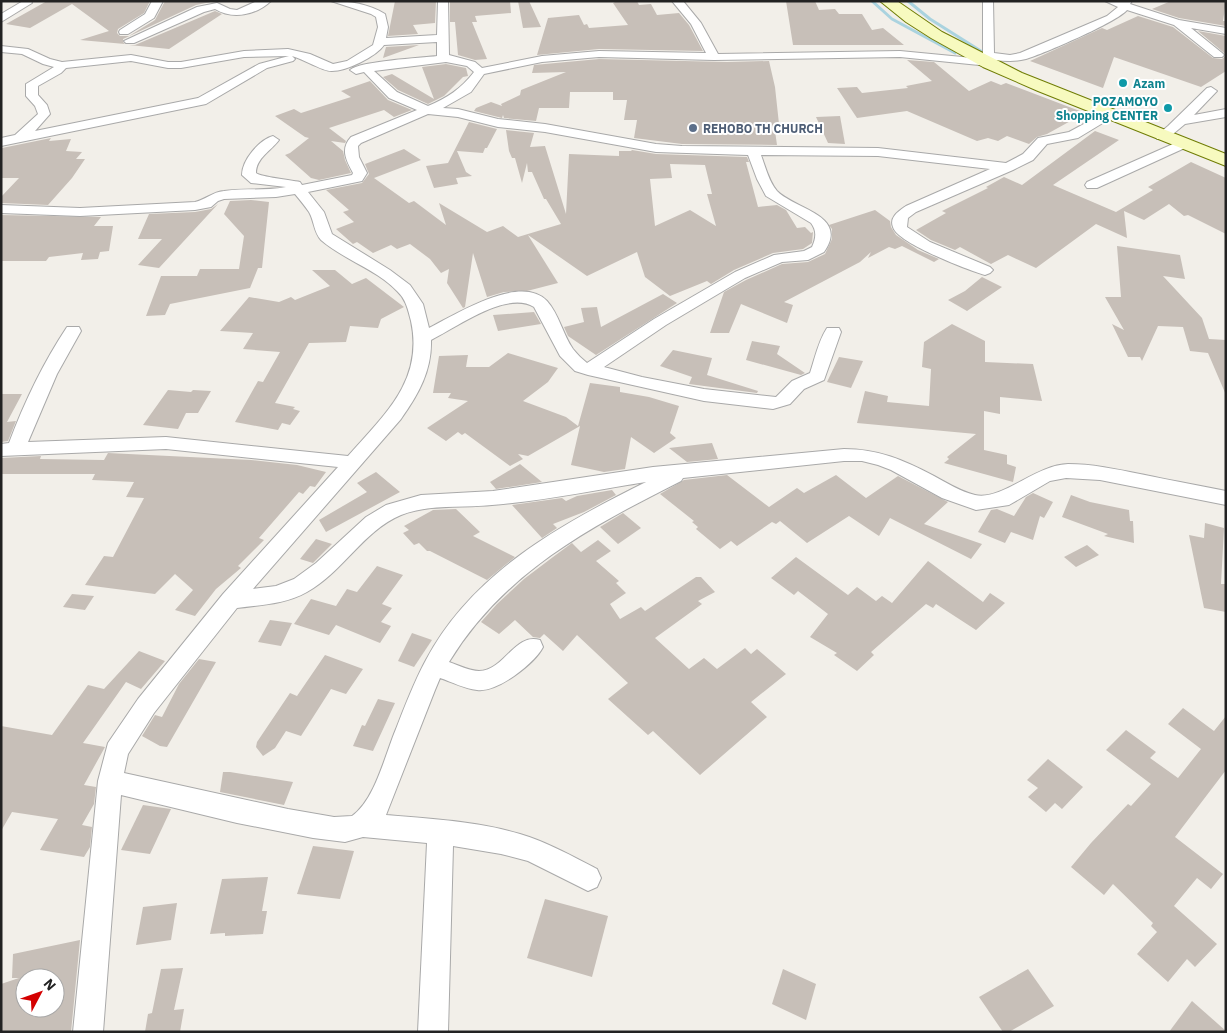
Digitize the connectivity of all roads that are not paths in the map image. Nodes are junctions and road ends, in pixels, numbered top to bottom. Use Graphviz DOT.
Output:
graph roads {
  1 [pos="266,1"];
  2 [pos="336,1"];
  3 [pos="443,1"];
  4 [pos="677,1"];
  5 [pos="887,1"];
  6 [pos="988,1"];
  7 [pos="1110,1"];
  8 [pos="157,2"];
  9 [pos="27,3"];
  10 [pos="1126,3"];
  11 [pos="193,12"];
  12 [pos="1,19"];
  13 [pos="1180,23"];
  14 [pos="1226,31"];
  15 [pos="442,38"];
  16 [pos="130,41"];
  17 [pos="380,42"];
  18 [pos="1,49"];
  19 [pos="1218,55"];
  20 [pos="306,56"];
  21 [pos="714,57"];
  22 [pos="142,58"];
  23 [pos="446,59"];
  24 [pos="989,59"];
  25 [pos="62,65"];
  26 [pos="332,68"];
  27 [pos="367,69"];
  28 [pos="480,72"];
  29 [pos="1211,91"];
  30 [pos="430,111"];
  31 [pos="1226,113"];
  32 [pos="1110,115"];
  33 [pos="1182,121"];
  34 [pos="1162,136"];
  35 [pos="18,138"];
  36 [pos="273,140"];
  37 [pos="1,142"];
  38 [pos="1182,144"];
  39 [pos="753,151"];
  40 [pos="1226,161"];
  41 [pos="1008,167"];
  42 [pos="1092,185"];
  43 [pos="300,190"];
  44 [pos="1,209"];
  45 [pos="985,270"];
  46 [pos="73,331"];
  47 [pos="833,332"];
  48 [pos="423,338"];
  49 [pos="588,370"];
  50 [pos="9,450"];
  51 [pos="353,463"];
  52 [pos="684,471"];
  53 [pos="1226,498"];
  54 [pos="230,600"];
  55 [pos="532,647"];
  56 [pos="434,667"];
  57 [pos="110,781"];
  58 [pos="363,825"];
  59 [pos="440,833"];
  60 [pos="588,878"];
  61 [pos="88,1032"];
  62 [pos="434,1032"];
  1 -- 11 [label="street"];
  2 -- 17 [label="street"];
  3 -- 15 [label="street"];
  4 -- 21 [label="street"];
  5 -- 24 [label="main road"];
  6 -- 24 [label="street"];
  7 -- 10 [label="street"];
  8 -- 11 [label="street"];
  8 -- 16 [label="street"];
  9 -- 12 [label="street"];
  10 -- 13 [label="street"];
  10 -- 24 [label="street"];
  11 -- 16 [label="street"];
  13 -- 14 [label="street"];
  13 -- 19 [label="street"];
  15 -- 17 [label="street"];
  15 -- 23 [label="street"];
  16 -- 22 [label="street"];
  17 -- 26 [label="street"];
  18 -- 25 [label="street"];
  20 -- 22 [label="street"];
  20 -- 26 [label="street"];
  20 -- 35 [label="street"];
  21 -- 24 [label="street"];
  21 -- 28 [label="street"];
  22 -- 25 [label="street"];
  23 -- 27 [label="street"];
  23 -- 28 [label="street"];
  24 -- 32 [label="main road"];
  25 -- 35 [label="street"];
  26 -- 27 [label="street"];
  27 -- 30 [label="street"];
  28 -- 30 [label="street"];
  29 -- 33 [label="street"];
  30 -- 39 [label="street"];
  30 -- 43 [label="street"];
  31 -- 33 [label="street"];
  32 -- 34 [label="main road"];
  32 -- 41 [label="street"];
  33 -- 34 [label="street"];
  34 -- 38 [label="main road"];
  35 -- 37 [label="street"];
  36 -- 43 [label="street"];
  38 -- 40 [label="main road"];
  38 -- 42 [label="street"];
  39 -- 41 [label="street"];
  39 -- 49 [label="street"];
  41 -- 45 [label="street"];
  43 -- 44 [label="street"];
  43 -- 48 [label="street"];
  46 -- 50 [label="street"];
  47 -- 49 [label="street"];
  48 -- 49 [label="street"];
  48 -- 51 [label="street"];
  50 -- 51 [label="street"];
  51 -- 54 [label="street"];
  52 -- 53 [label="street"];
  52 -- 54 [label="street"];
  52 -- 56 [label="street"];
  54 -- 57 [label="street"];
  55 -- 56 [label="street"];
  56 -- 58 [label="street"];
  57 -- 58 [label="street"];
  57 -- 61 [label="street"];
  58 -- 59 [label="street"];
  59 -- 60 [label="street"];
  59 -- 62 [label="street"];
}
